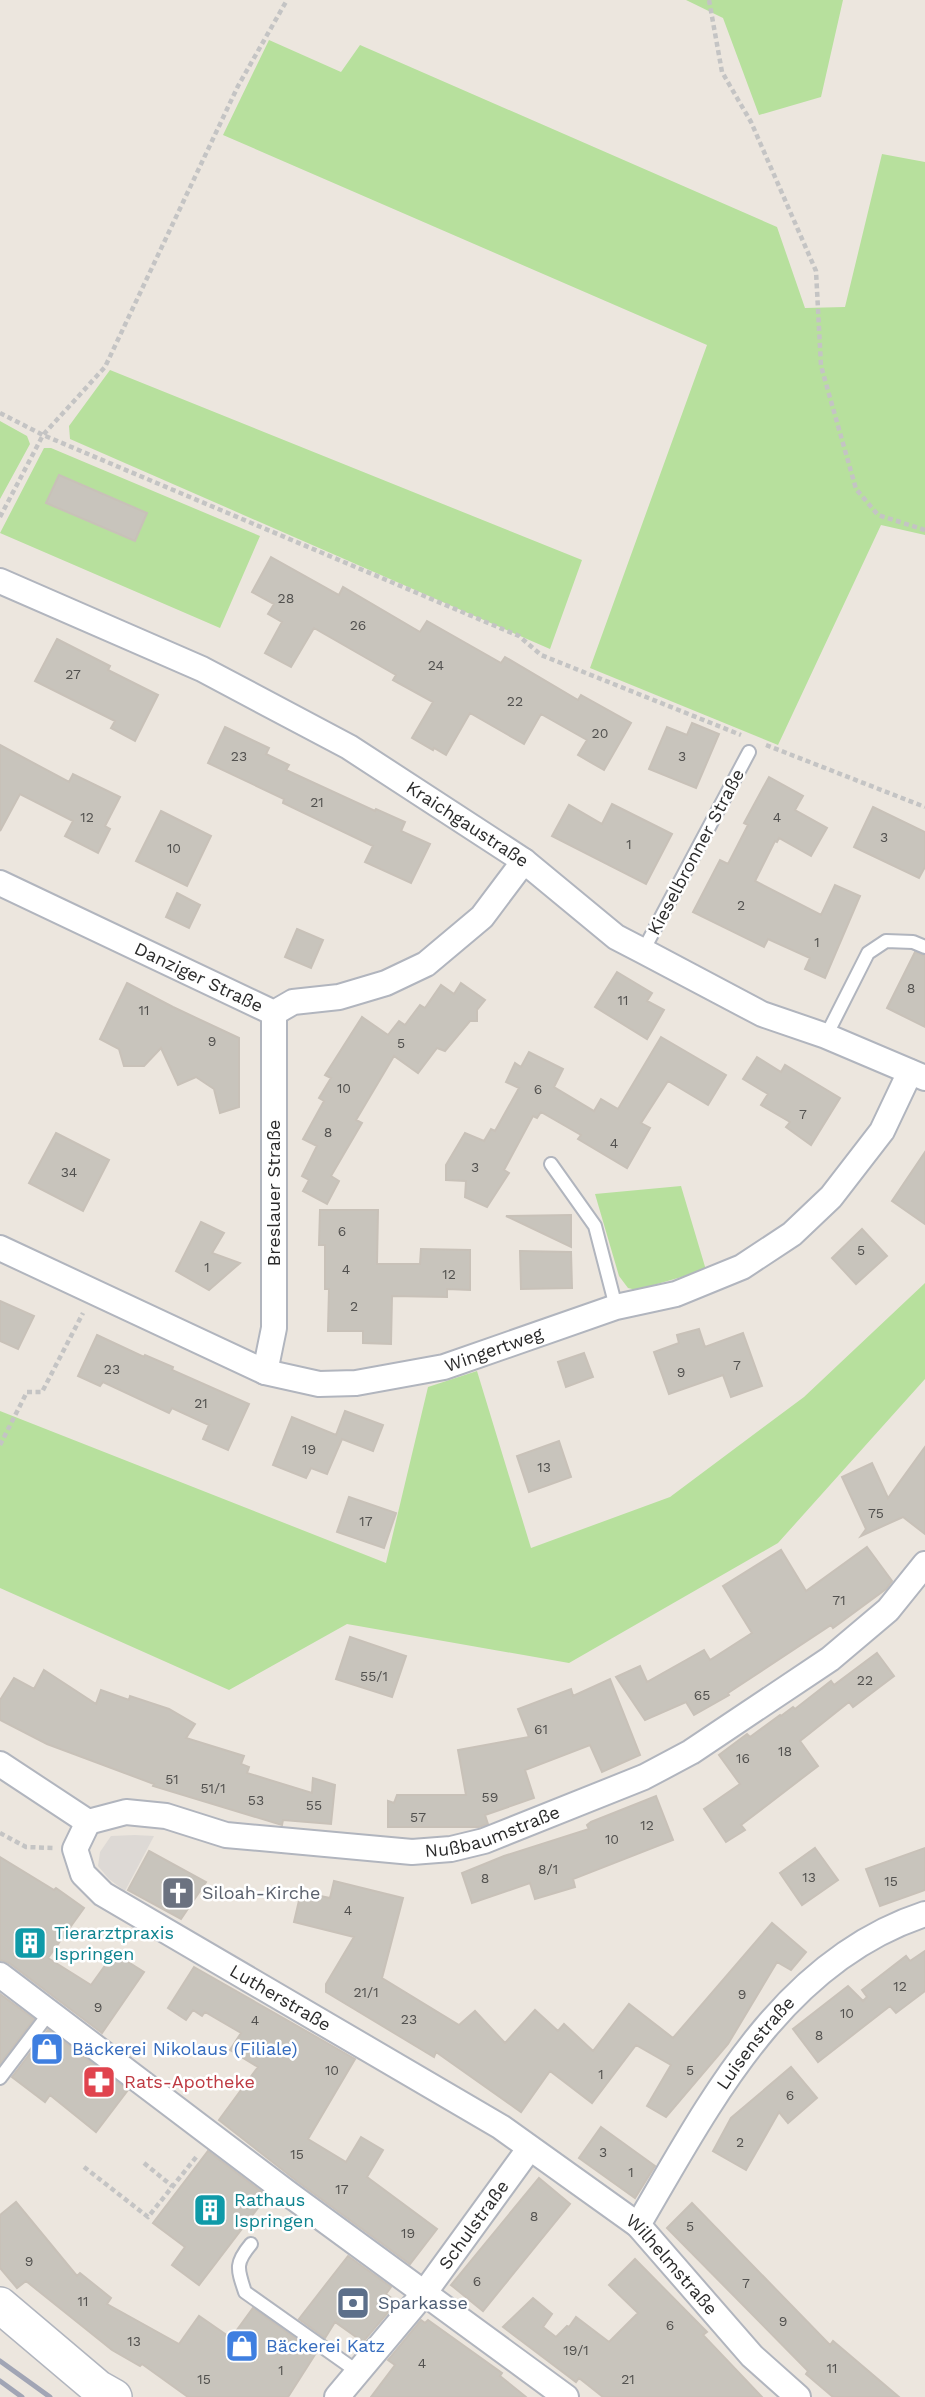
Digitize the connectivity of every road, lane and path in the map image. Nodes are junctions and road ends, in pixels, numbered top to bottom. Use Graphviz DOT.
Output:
graph roads {
  1 [pos="286,0"];
  2 [pos="709,0"];
  3 [pos="0,413"];
  4 [pos="43,435"];
  5 [pos="0,517"];
  6 [pos="925,530"];
  7 [pos="0,581"];
  8 [pos="742,736"];
  9 [pos="752,747"];
  10 [pos="925,807"];
  11 [pos="524,861"];
  12 [pos="0,883"];
  13 [pos="925,947"];
  14 [pos="643,951"];
  15 [pos="274,1013"];
  16 [pos="827,1037"];
  17 [pos="918,1075"];
  18 [pos="551,1164"];
  19 [pos="0,1248"];
  20 [pos="616,1307"];
  21 [pos="81,1317"];
  22 [pos="265,1371"];
  23 [pos="0,1446"];
  24 [pos="925,1564"];
  25 [pos="0,1764"];
  26 [pos="88,1822"];
  27 [pos="0,1833"];
  28 [pos="53,1848"];
  29 [pos="925,1914"];
  30 [pos="0,1975"];
  31 [pos="50,2012"];
  32 [pos="0,2078"];
  33 [pos="212,2136"];
  34 [pos="529,2149"];
  35 [pos="144,2163"];
  36 [pos="83,2167"];
  37 [pos="172,2186"];
  38 [pos="638,2225"];
  39 [pos="251,2244"];
  40 [pos="425,2292"];
  41 [pos="0,2305"];
  42 [pos="358,2372"];
  43 [pos="114,2397"];
  44 [pos="337,2397"];
  45 [pos="566,2397"];
  46 [pos="798,2397"];
  1 -- 4 [label="path"];
  2 -- 6 [label="path"];
  3 -- 4 [label="path"];
  4 -- 5 [label="path"];
  4 -- 8 [label="path"];
  7 -- 11 [label="street, Kraichgaustraße"];
  9 -- 10 [label="path"];
  9 -- 14 [label="lane, Kieselbronner Straße"];
  11 -- 14 [label="street, Kraichgaustraße"];
  11 -- 15 [label="street, Danziger Straße"];
  12 -- 15 [label="street, Danziger Straße"];
  13 -- 16 [label="lane"];
  14 -- 16 [label="street, Kraichgaustraße"];
  15 -- 22 [label="street, Breslauer Straße"];
  16 -- 17 [label="street, Kraichgaustraße"];
  17 -- 20 [label="street, Wingertweg"];
  18 -- 20 [label="lane"];
  19 -- 22 [label="street, Wingertweg"];
  20 -- 22 [label="street, Wingertweg"];
  21 -- 23 [label="path"];
  24 -- 26 [label="street, Nußbaumstraße"];
  25 -- 26 [label="street"];
  26 -- 34 [label="street, Lutherstraße"];
  27 -- 28 [label="path"];
  29 -- 38 [label="street, Luisenstraße"];
  30 -- 31 [label="street"];
  31 -- 32 [label="lane"];
  31 -- 33 [label="street"];
  33 -- 37 [label="path"];
  33 -- 40 [label="street"];
  34 -- 38 [label="street, Wilhelmstraße"];
  34 -- 40 [label="street, Schulstraße"];
  35 -- 37 [label="path"];
  36 -- 37 [label="path"];
  38 -- 46 [label="street, Wilhelmstraße"];
  39 -- 42 [label="lane"];
  40 -- 42 [label="street, Schulstraße"];
  40 -- 45 [label="street"];
  41 -- 43 [label="main road"];
  42 -- 44 [label="street, Schulstraße"];
}
